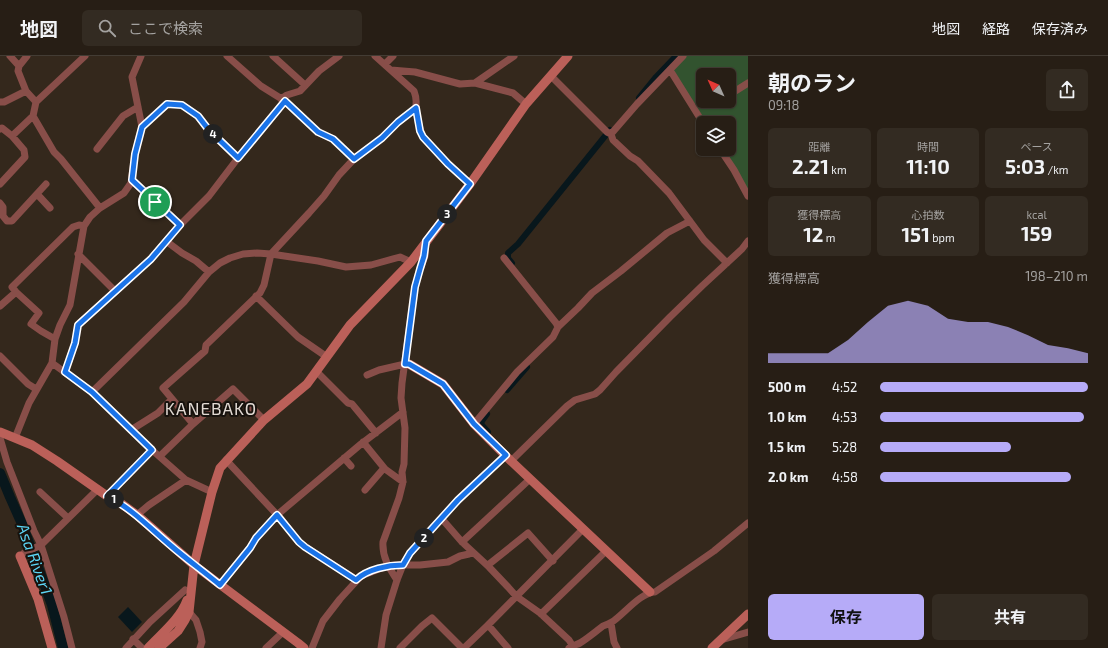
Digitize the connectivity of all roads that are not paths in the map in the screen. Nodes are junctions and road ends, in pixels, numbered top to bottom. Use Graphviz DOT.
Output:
graph roads {
  1 [pos="10,56"];
  2 [pos="27,56"];
  3 [pos="85,56"];
  4 [pos="141,56"];
  5 [pos="227,56"];
  6 [pos="339,56"];
  7 [pos="375,56"];
  8 [pos="392,56"];
  9 [pos="514,56"];
  10 [pos="568,56"];
  11 [pos="683,56"];
  12 [pos="275,57"];
  13 [pos="385,64"];
  14 [pos="19,66"];
  15 [pos="391,70"];
  16 [pos="670,70"];
  17 [pos="551,76"];
  18 [pos="748,82"];
  19 [pos="475,83"];
  20 [pos="305,85"];
  21 [pos="736,90"];
  22 [pos="26,91"];
  23 [pos="283,100"];
  24 [pos="0,102"];
  25 [pos="36,102"];
  26 [pos="526,104"];
  27 [pos="138,107"];
  28 [pos="416,108"];
  29 [pos="33,116"];
  30 [pos="699,116"];
  31 [pos="142,127"];
  32 [pos="0,129"];
  33 [pos="609,133"];
  34 [pos="12,136"];
  35 [pos="97,149"];
  36 [pos="725,156"];
  37 [pos="238,158"];
  38 [pos="354,159"];
  39 [pos="132,180"];
  40 [pos="0,184"];
  41 [pos="46,184"];
  42 [pos="470,184"];
  43 [pos="37,194"];
  44 [pos="748,196"];
  45 [pos="0,204"];
  46 [pos="50,208"];
  47 [pos="100,208"];
  48 [pos="690,221"];
  49 [pos="180,225"];
  50 [pos="84,226"];
  51 [pos="166,241"];
  52 [pos="426,241"];
  53 [pos="748,241"];
  54 [pos="78,254"];
  55 [pos="272,254"];
  56 [pos="504,258"];
  57 [pos="411,262"];
  58 [pos="727,263"];
  59 [pos="209,272"];
  60 [pos="115,291"];
  61 [pos="16,292"];
  62 [pos="256,296"];
  63 [pos="0,306"];
  64 [pos="558,327"];
  65 [pos="55,338"];
  66 [pos="0,356"];
  67 [pos="327,357"];
  68 [pos="52,362"];
  69 [pos="405,364"];
  70 [pos="65,372"];
  71 [pos="316,372"];
  72 [pos="367,375"];
  73 [pos="36,389"];
  74 [pos="92,392"];
  75 [pos="172,399"];
  76 [pos="403,412"];
  77 [pos="264,420"];
  78 [pos="193,424"];
  79 [pos="474,424"];
  80 [pos="131,430"];
  81 [pos="0,432"];
  82 [pos="376,433"];
  83 [pos="0,438"];
  84 [pos="15,438"];
  85 [pos="363,442"];
  86 [pos="152,450"];
  87 [pos="160,456"];
  88 [pos="344,458"];
  89 [pos="509,458"];
  90 [pos="226,460"];
  91 [pos="351,466"];
  92 [pos="384,468"];
  93 [pos="530,479"];
  94 [pos="186,480"];
  95 [pos="403,482"];
  96 [pos="98,489"];
  97 [pos="365,490"];
  98 [pos="40,492"];
  99 [pos="212,492"];
  100 [pos="107,496"];
  101 [pos="137,515"];
  102 [pos="277,515"];
  103 [pos="68,518"];
  104 [pos="442,519"];
  105 [pos="748,523"];
  106 [pos="583,529"];
  107 [pos="462,542"];
  108 [pos="40,546"];
  109 [pos="606,550"];
  110 [pos="472,552"];
  111 [pos="22,555"];
  112 [pos="553,560"];
  113 [pos="194,565"];
  114 [pos="403,565"];
  115 [pos="488,565"];
  116 [pos="387,566"];
  117 [pos="356,580"];
  118 [pos="397,580"];
  119 [pos="220,585"];
  120 [pos="188,587"];
  121 [pos="652,592"];
  122 [pos="516,596"];
  123 [pos="189,612"];
  124 [pos="541,614"];
  125 [pos="748,614"];
  126 [pos="611,623"];
  127 [pos="488,625"];
  128 [pos="283,632"];
  129 [pos="748,632"];
  130 [pos="133,639"];
  131 [pos="720,640"];
  132 [pos="572,647"];
  133 [pos="52,648"];
  134 [pos="72,648"];
  135 [pos="126,648"];
  136 [pos="142,648"];
  137 [pos="148,648"];
  138 [pos="159,648"];
  139 [pos="200,648"];
  140 [pos="266,648"];
  141 [pos="304,648"];
  142 [pos="312,648"];
  143 [pos="381,648"];
  144 [pos="400,648"];
  145 [pos="463,648"];
  146 [pos="508,648"];
  147 [pos="617,648"];
  148 [pos="712,648"];
  1 -- 14 [label="street"];
  2 -- 14 [label="street"];
  3 -- 25 [label="street"];
  4 -- 27 [label="street"];
  5 -- 23 [label="street"];
  6 -- 20 [label="street"];
  7 -- 13 [label="street"];
  8 -- 13 [label="street"];
  9 -- 19 [label="street"];
  10 -- 17 [label="street"];
  11 -- 16 [label="street"];
  12 -- 20 [label="street"];
  13 -- 15 [label="street"];
  14 -- 22 [label="street"];
  15 -- 19 [label="street"];
  15 -- 28 [label="street"];
  16 -- 30 [label="street"];
  16 -- 33 [label="street"];
  17 -- 26 [label="street"];
  17 -- 33 [label="street"];
  18 -- 21 [label="street"];
  19 -- 26 [label="street"];
  20 -- 23 [label="street"];
  22 -- 24 [label="street"];
  22 -- 25 [label="street"];
  23 -- 37 [label="street"];
  23 -- 38 [label="street"];
  25 -- 29 [label="street"];
  26 -- 42 [label="street"];
  27 -- 31 [label="street"];
  27 -- 35 [label="street"];
  28 -- 38 [label="street"];
  28 -- 42 [label="street"];
  29 -- 34 [label="street"];
  29 -- 47 [label="street"];
  31 -- 37 [label="street"];
  31 -- 39 [label="street"];
  32 -- 34 [label="street"];
  33 -- 48 [label="street"];
  34 -- 40 [label="street"];
  36 -- 44 [label="street"];
  37 -- 49 [label="street"];
  38 -- 55 [label="street"];
  39 -- 47 [label="street"];
  39 -- 49 [label="street"];
  41 -- 43 [label="street"];
  42 -- 52 [label="street"];
  43 -- 45 [label="street"];
  43 -- 46 [label="street"];
  47 -- 50 [label="street"];
  48 -- 58 [label="street"];
  48 -- 64 [label="street"];
  49 -- 51 [label="street"];
  50 -- 54 [label="street"];
  50 -- 61 [label="street"];
  51 -- 59 [label="street"];
  51 -- 60 [label="street"];
  52 -- 57 [label="street"];
  52 -- 69 [label="street"];
  53 -- 58 [label="street"];
  54 -- 60 [label="street"];
  54 -- 65 [label="street"];
  55 -- 57 [label="street"];
  55 -- 59 [label="street"];
  55 -- 62 [label="street"];
  56 -- 64 [label="street"];
  57 -- 67 [label="street"];
  58 -- 89 [label="street"];
  59 -- 74 [label="street"];
  60 -- 70 [label="street"];
  61 -- 63 [label="street"];
  61 -- 65 [label="street"];
  62 -- 67 [label="street"];
  62 -- 75 [label="street"];
  64 -- 79 [label="street"];
  65 -- 68 [label="street"];
  66 -- 73 [label="street"];
  67 -- 71 [label="street"];
  68 -- 70 [label="street"];
  68 -- 73 [label="street"];
  69 -- 72 [label="street"];
  69 -- 76 [label="street"];
  69 -- 79 [label="street"];
  70 -- 74 [label="street"];
  71 -- 77 [label="street"];
  71 -- 82 [label="street"];
  73 -- 84 [label="street"];
  74 -- 80 [label="street"];
  75 -- 78 [label="street"];
  75 -- 80 [label="street"];
  76 -- 82 [label="street"];
  76 -- 95 [label="street"];
  77 -- 78 [label="street"];
  77 -- 90 [label="street"];
  78 -- 87 [label="street"];
  79 -- 89 [label="street"];
  80 -- 86 [label="street"];
  81 -- 84 [label="street"];
  82 -- 85 [label="street"];
  83 -- 108 [label="street"];
  84 -- 96 [label="street"];
  85 -- 88 [label="street"];
  85 -- 92 [label="street"];
  86 -- 87 [label="street"];
  86 -- 100 [label="street"];
  87 -- 94 [label="street"];
  88 -- 91 [label="street"];
  88 -- 102 [label="street"];
  89 -- 93 [label="street"];
  89 -- 104 [label="street"];
  90 -- 99 [label="street"];
  90 -- 102 [label="street"];
  92 -- 95 [label="street"];
  92 -- 97 [label="street"];
  93 -- 106 [label="street"];
  93 -- 107 [label="street"];
  94 -- 99 [label="street"];
  94 -- 101 [label="street"];
  95 -- 116 [label="street"];
  96 -- 100 [label="street"];
  96 -- 103 [label="street"];
  98 -- 103 [label="street"];
  99 -- 113 [label="street"];
  100 -- 101 [label="street"];
  101 -- 113 [label="street"];
  102 -- 117 [label="street"];
  102 -- 119 [label="street"];
  103 -- 108 [label="street"];
  104 -- 107 [label="street"];
  104 -- 114 [label="street"];
  105 -- 121 [label="street"];
  106 -- 109 [label="street"];
  106 -- 112 [label="street"];
  107 -- 110 [label="street"];
  108 -- 111 [label="street"];
  108 -- 134 [label="street"];
  109 -- 121 [label="street"];
  109 -- 124 [label="street"];
  110 -- 114 [label="street"];
  110 -- 115 [label="street"];
  111 -- 133 [label="street"];
  112 -- 115 [label="street"];
  112 -- 122 [label="street"];
  113 -- 119 [label="street"];
  113 -- 120 [label="street"];
  114 -- 116 [label="street"];
  114 -- 118 [label="street"];
  115 -- 122 [label="street"];
  116 -- 117 [label="street"];
  116 -- 118 [label="street"];
  117 -- 142 [label="street"];
  118 -- 143 [label="street"];
  119 -- 128 [label="street"];
  120 -- 123 [label="street"];
  120 -- 130 [label="street"];
  120 -- 137 [label="street"];
  121 -- 126 [label="street"];
  122 -- 124 [label="street"];
  122 -- 127 [label="street"];
  123 -- 138 [label="street"];
  123 -- 139 [label="street"];
  124 -- 132 [label="street"];
  125 -- 131 [label="street"];
  126 -- 132 [label="street"];
  126 -- 147 [label="street"];
  127 -- 145 [label="street"];
  127 -- 146 [label="street"];
  128 -- 140 [label="street"];
  128 -- 141 [label="street"];
  129 -- 131 [label="street"];
  130 -- 135 [label="street"];
  130 -- 136 [label="street"];
  131 -- 148 [label="street"];
  144 -- 145 [label="street"];
}
